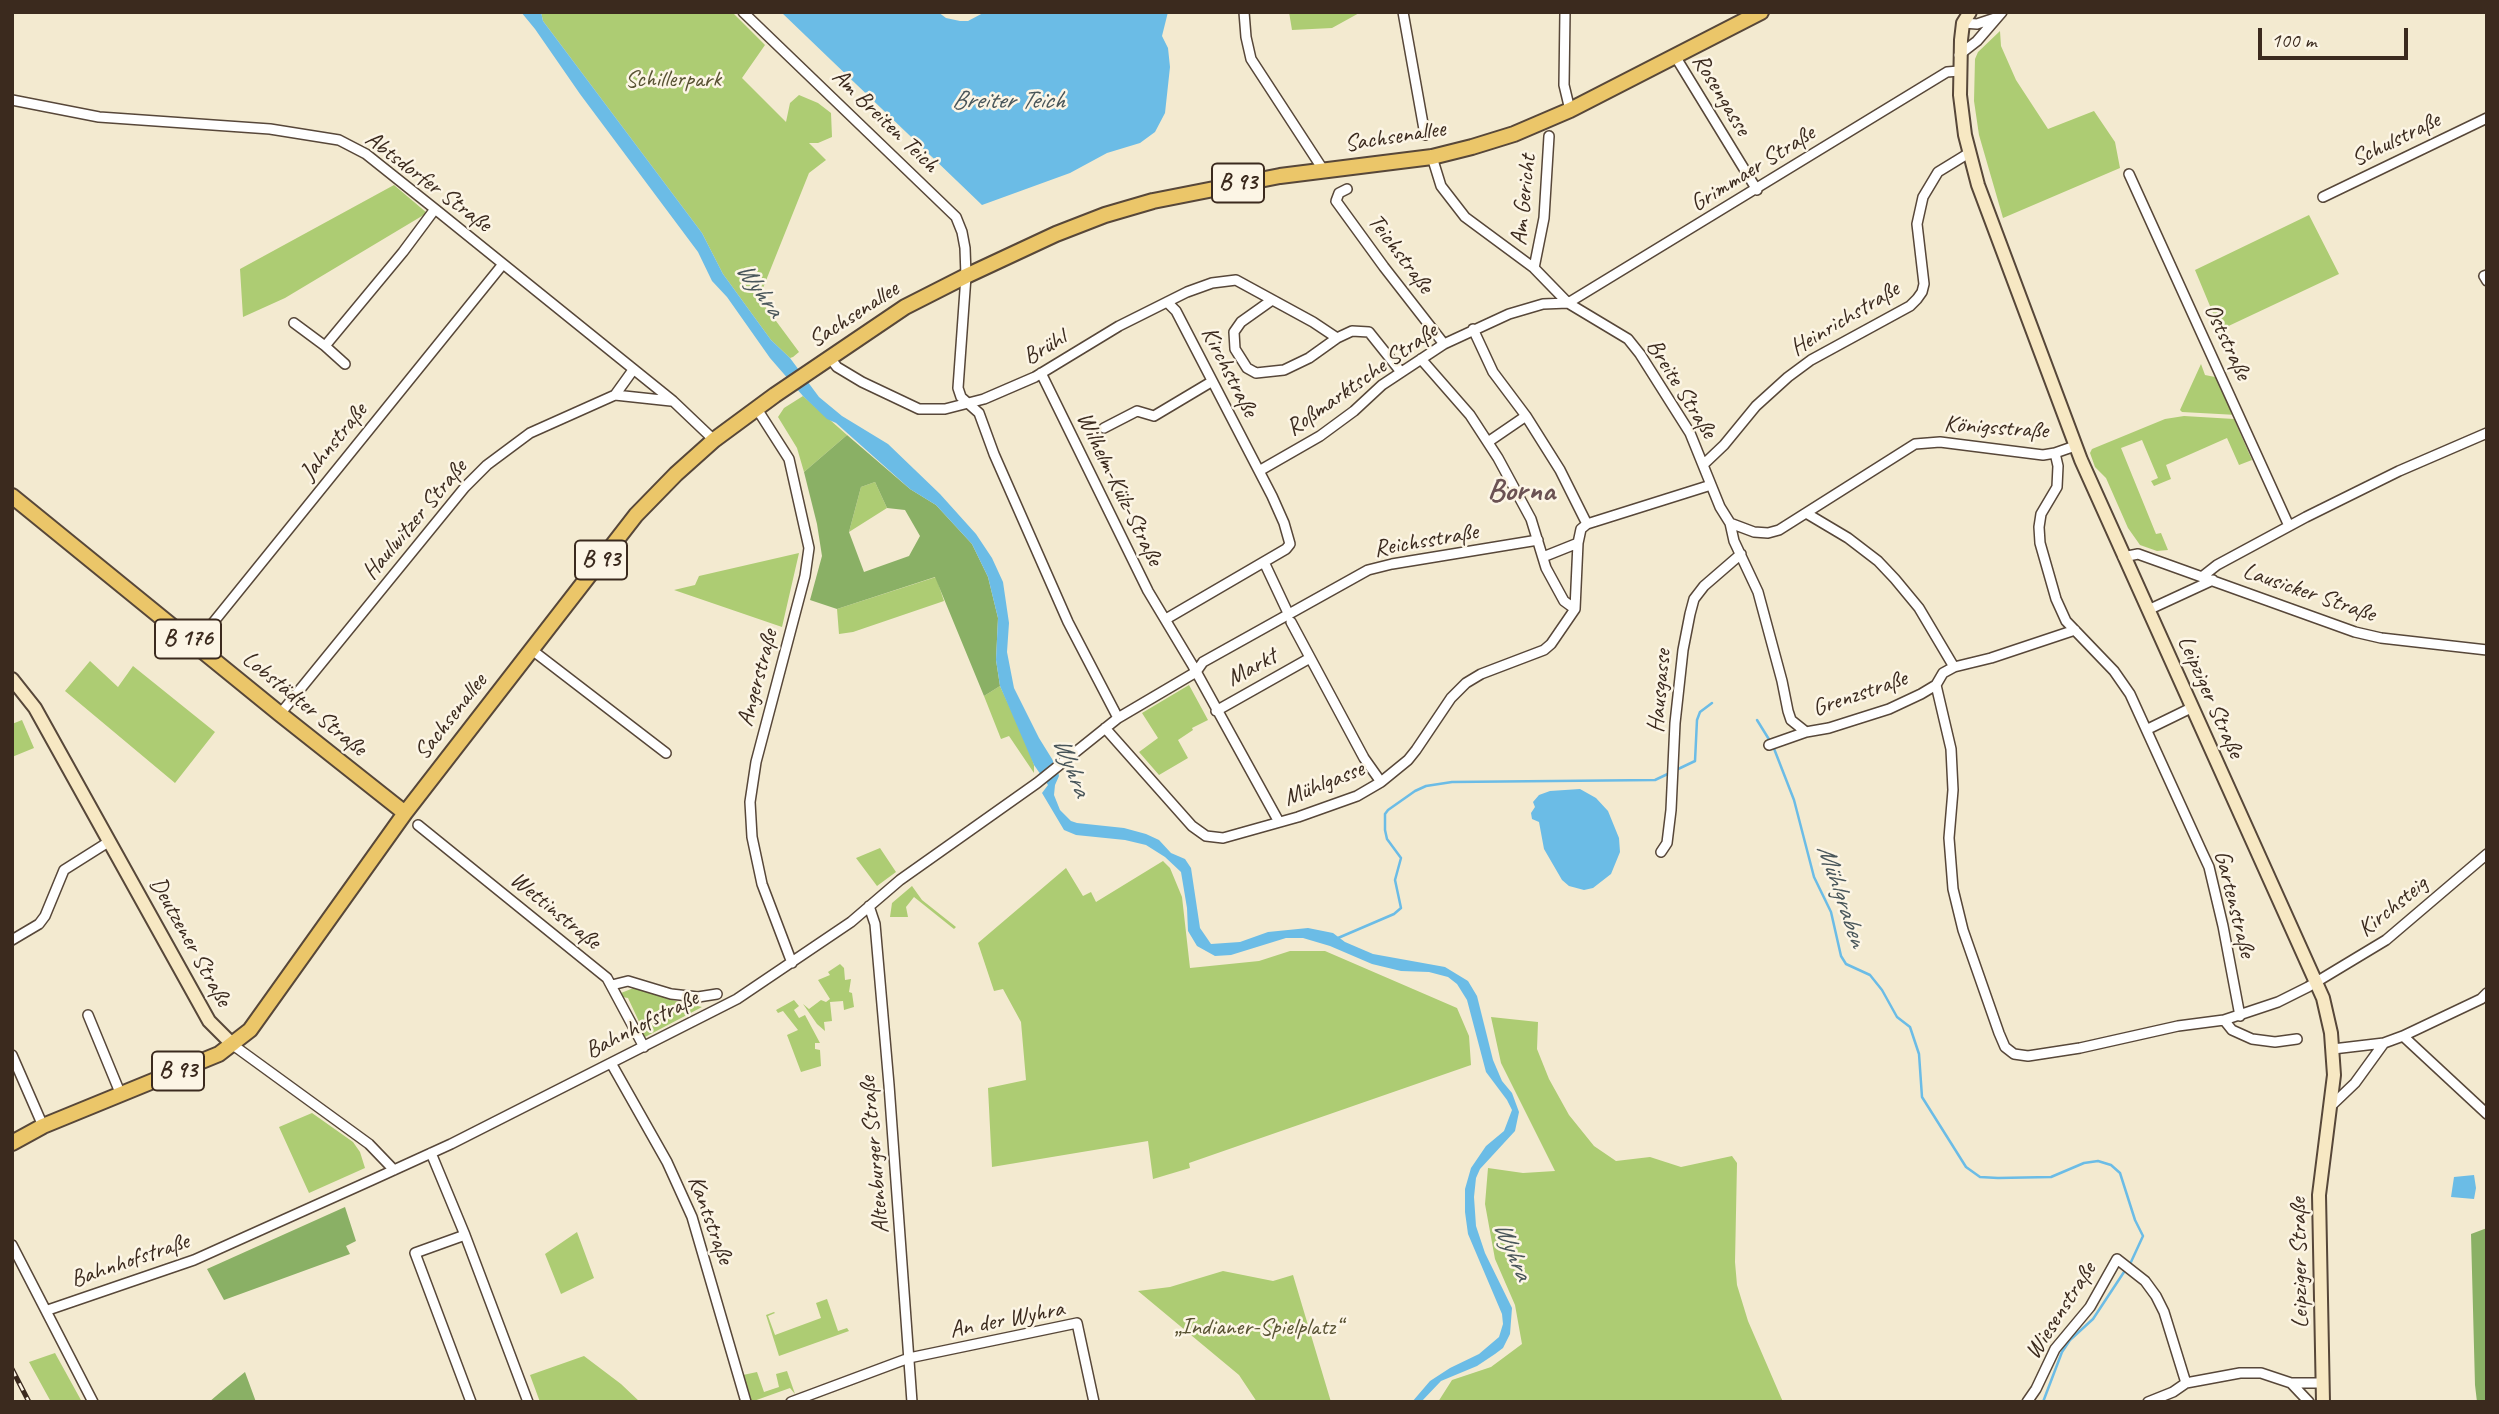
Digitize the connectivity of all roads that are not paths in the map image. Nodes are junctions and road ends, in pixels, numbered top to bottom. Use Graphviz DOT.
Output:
graph roads {
  1 [pos="743,12"];
  2 [pos="1244,12"];
  3 [pos="1403,12"];
  4 [pos="1565,12"];
  5 [pos="1760,12"];
  6 [pos="2000,14"];
  7 [pos="1964,16"];
  8 [pos="1959,55"];
  9 [pos="1675,56"];
  10 [pos="1959,71"];
  11 [pos="12,100"];
  12 [pos="1570,110"];
  13 [pos="2487,118"];
  14 [pos="1425,135"];
  15 [pos="1549,136"];
  16 [pos="1969,153"];
  17 [pos="1432,157"];
  18 [pos="1324,171"];
  19 [pos="2129,174"];
  20 [pos="1347,189"];
  21 [pos="1757,190"];
  22 [pos="2323,197"];
  23 [pos="435,209"];
  24 [pos="503,264"];
  25 [pos="1535,268"];
  26 [pos="2487,275"];
  27 [pos="966,276"];
  28 [pos="2487,281"];
  29 [pos="1272,300"];
  30 [pos="1167,302"];
  31 [pos="1568,303"];
  32 [pos="293,323"];
  33 [pos="1473,329"];
  34 [pos="1336,338"];
  35 [pos="1444,344"];
  36 [pos="325,346"];
  37 [pos="830,358"];
  38 [pos="1421,359"];
  39 [pos="345,364"];
  40 [pos="633,370"];
  41 [pos="1401,372"];
  42 [pos="1041,373"];
  43 [pos="1211,382"];
  44 [pos="615,395"];
  45 [pos="673,401"];
  46 [pos="968,405"];
  47 [pos="757,409"];
  48 [pos="1526,416"];
  49 [pos="1104,428"];
  50 [pos="2487,433"];
  51 [pos="714,440"];
  52 [pos="1488,442"];
  53 [pos="2075,446"];
  54 [pos="2055,453"];
  55 [pos="1704,464"];
  56 [pos="1259,471"];
  57 [pos="1711,485"];
  58 [pos="12,496"];
  59 [pos="1806,513"];
  60 [pos="1730,523"];
  61 [pos="1587,524"];
  62 [pos="2289,526"];
  63 [pos="1538,540"];
  64 [pos="1578,543"];
  65 [pos="1741,554"];
  66 [pos="1543,557"];
  67 [pos="2123,557"];
  68 [pos="1264,562"];
  69 [pos="2208,578"];
  70 [pos="1575,610"];
  71 [pos="2148,610"];
  72 [pos="1289,618"];
  73 [pos="1166,619"];
  74 [pos="2074,630"];
  75 [pos="195,645"];
  76 [pos="532,650"];
  77 [pos="2487,650"];
  78 [pos="1310,659"];
  79 [pos="1954,667"];
  80 [pos="1196,673"];
  81 [pos="12,679"];
  82 [pos="1936,685"];
  83 [pos="2192,708"];
  84 [pos="1216,711"];
  85 [pos="280,714"];
  86 [pos="1118,718"];
  87 [pos="1105,728"];
  88 [pos="2148,729"];
  89 [pos="1806,732"];
  90 [pos="1773,744"];
  91 [pos="666,753"];
  92 [pos="1381,782"];
  93 [pos="405,813"];
  94 [pos="1279,822"];
  95 [pos="418,825"];
  96 [pos="110,841"];
  97 [pos="1661,852"];
  98 [pos="2487,853"];
  99 [pos="869,906"];
  100 [pos="12,940"];
  101 [pos="792,963"];
  102 [pos="2317,982"];
  103 [pos="612,985"];
  104 [pos="2487,993"];
  105 [pos="717,994"];
  106 [pos="88,1015"];
  107 [pos="2240,1016"];
  108 [pos="2224,1020"];
  109 [pos="2403,1036"];
  110 [pos="2297,1039"];
  111 [pos="2384,1042"];
  112 [pos="233,1045"];
  113 [pos="644,1047"];
  114 [pos="2333,1048"];
  115 [pos="12,1055"];
  116 [pos="611,1062"];
  117 [pos="121,1094"];
  118 [pos="2332,1105"];
  119 [pos="2487,1114"];
  120 [pos="43,1126"];
  121 [pos="12,1143"];
  122 [pos="431,1153"];
  123 [pos="394,1170"];
  124 [pos="465,1235"];
  125 [pos="12,1245"];
  126 [pos="48,1310"];
  127 [pos="909,1358"];
  128 [pos="2186,1383"];
  129 [pos="2291,1383"];
  130 [pos="2323,1383"];
  131 [pos="93,1402"];
  132 [pos="471,1402"];
  133 [pos="528,1402"];
  134 [pos="746,1402"];
  135 [pos="791,1402"];
  136 [pos="912,1402"];
  137 [pos="1094,1402"];
  138 [pos="2027,1402"];
  139 [pos="2148,1402"];
  140 [pos="2309,1402"];
  141 [pos="2323,1402"];
  1 -- 27 [label="street, Am Breiten Teich"];
  2 -- 18 [label="street"];
  3 -- 14 [label="street"];
  4 -- 12 [label="street"];
  5 -- 9 [label="main road, Sachsenallee / B 93"];
  6 -- 7 [label="street"];
  6 -- 8 [label="street"];
  7 -- 8 [label="street, Leipziger Straße"];
  8 -- 10 [label="street, Leipziger Straße"];
  9 -- 12 [label="main road, Sachsenallee / B 93"];
  9 -- 21 [label="street, Rosengasse"];
  10 -- 16 [label="street, Leipziger Straße"];
  10 -- 21 [label="street, Grimmaer Straße"];
  11 -- 23 [label="street, Abtsdorfer Straße"];
  12 -- 17 [label="main road, Sachsenallee / B 93"];
  13 -- 22 [label="street, Schulstraße"];
  15 -- 25 [label="street, Am Gericht"];
  16 -- 53 [label="street, Leipziger Straße"];
  16 -- 55 [label="street, Heinrichstraße"];
  17 -- 18 [label="main road, Sachsenallee / B 93"];
  17 -- 25 [label="street, Breite Straße"];
  18 -- 27 [label="main road, Sachsenallee / B 93"];
  19 -- 62 [label="street, Oststraße"];
  20 -- 35 [label="street, Teichstraße"];
  21 -- 31 [label="street, Grimmaer Straße"];
  23 -- 24 [label="street, Abtsdorfer Straße"];
  23 -- 36 [label="street"];
  24 -- 40 [label="street, Abtsdorfer Straße"];
  24 -- 75 [label="street, Jahnstraße"];
  25 -- 31 [label="street, Breite Straße"];
  26 -- 28 [label="street"];
  27 -- 37 [label="main road, Sachsenallee / B 93"];
  27 -- 46 [label="street"];
  29 -- 30 [label="street, Brühl"];
  29 -- 34 [label="street, Brühl"];
  29 -- 34 [label="street"];
  30 -- 42 [label="street, Brühl"];
  30 -- 43 [label="street, Kirchstraße"];
  31 -- 33 [label="street, Roßmarktsche Straße"];
  31 -- 55 [label="street, Breite Straße"];
  32 -- 36 [label="street"];
  33 -- 35 [label="street, Roßmarktsche Straße"];
  33 -- 48 [label="street"];
  34 -- 41 [label="street"];
  35 -- 38 [label="street, Roßmarktsche Straße"];
  36 -- 39 [label="street"];
  37 -- 46 [label="street, Brühl"];
  37 -- 47 [label="main road, Sachsenallee / B 93"];
  38 -- 41 [label="street, Roßmarktsche Straße"];
  38 -- 52 [label="street"];
  40 -- 44 [label="street"];
  40 -- 45 [label="street, Abtsdorfer Straße"];
  41 -- 56 [label="street, Roßmarktsche Straße"];
  42 -- 46 [label="street, Brühl"];
  42 -- 73 [label="street, Wilhelm-Külz-Straße"];
  43 -- 49 [label="street"];
  43 -- 56 [label="street, Kirchstraße"];
  44 -- 45 [label="street, Haulwitzer Straße"];
  44 -- 85 [label="street, Haulwitzer Straße"];
  45 -- 51 [label="street, Abtsdorfer Straße"];
  46 -- 86 [label="street"];
  47 -- 51 [label="main road, Sachsenallee / B 93"];
  47 -- 101 [label="street, Angerstraße"];
  48 -- 52 [label="street"];
  48 -- 61 [label="street"];
  50 -- 62 [label="street"];
  51 -- 76 [label="main road, Sachsenallee / B 93"];
  52 -- 63 [label="street"];
  53 -- 54 [label="street, Königsstraße"];
  53 -- 67 [label="street, Leipziger Straße"];
  54 -- 59 [label="street, Königsstraße"];
  54 -- 74 [label="street, Gartenstraße"];
  55 -- 57 [label="street, Breite Straße"];
  56 -- 68 [label="street, Kirchstraße"];
  57 -- 60 [label="street, Breite Straße"];
  57 -- 61 [label="street"];
  58 -- 75 [label="main road, Lobstädter Straße / B 176"];
  59 -- 60 [label="street, Königsstraße"];
  59 -- 79 [label="street"];
  60 -- 65 [label="street, Breite Straße"];
  61 -- 64 [label="street"];
  62 -- 69 [label="street"];
  63 -- 66 [label="street"];
  63 -- 72 [label="street, Reichsstraße"];
  64 -- 66 [label="street"];
  64 -- 70 [label="street"];
  65 -- 89 [label="street, Breite Straße"];
  65 -- 97 [label="street, Hausgasse"];
  66 -- 70 [label="street"];
  67 -- 69 [label="street, Lausicker Straße"];
  67 -- 71 [label="street, Leipziger Straße"];
  68 -- 72 [label="street, Markt"];
  68 -- 73 [label="street"];
  69 -- 71 [label="street"];
  69 -- 77 [label="street, Lausicker Straße"];
  70 -- 92 [label="street, Mühlgasse"];
  71 -- 83 [label="street, Leipziger Straße"];
  72 -- 78 [label="street, Markt"];
  72 -- 80 [label="street, Markt"];
  73 -- 80 [label="street, Markt"];
  74 -- 79 [label="street"];
  74 -- 88 [label="street, Gartenstraße"];
  75 -- 85 [label="main road, Lobstädter Straße / B 176"];
  76 -- 91 [label="street"];
  76 -- 93 [label="main road, Sachsenallee / B 93"];
  78 -- 84 [label="street, Markt"];
  78 -- 92 [label="street"];
  79 -- 82 [label="street, Grenzstraße"];
  80 -- 84 [label="street, Markt"];
  80 -- 86 [label="street, Bahnhofstraße"];
  81 -- 96 [label="street, Deutzener Straße"];
  82 -- 89 [label="street, Grenzstraße"];
  82 -- 108 [label="street, Kirchsteig"];
  83 -- 88 [label="street"];
  83 -- 102 [label="street, Leipziger Straße"];
  84 -- 94 [label="street"];
  85 -- 93 [label="main road, Lobstädter Straße / B 176"];
  86 -- 87 [label="street, Bahnhofstraße"];
  87 -- 94 [label="street, Mühlgasse"];
  87 -- 99 [label="street, Bahnhofstraße"];
  88 -- 107 [label="street, Gartenstraße"];
  89 -- 90 [label="street, Grenzstraße"];
  92 -- 94 [label="street, Mühlgasse"];
  93 -- 112 [label="main road, Sachsenallee / B 93"];
  95 -- 103 [label="street, Wettinstraße"];
  96 -- 100 [label="street"];
  96 -- 112 [label="street, Deutzener Straße"];
  98 -- 102 [label="street, Kirchsteig"];
  99 -- 101 [label="street, Bahnhofstraße"];
  99 -- 127 [label="street, Altenburger Straße"];
  101 -- 113 [label="street, Bahnhofstraße"];
  102 -- 107 [label="street, Kirchsteig"];
  102 -- 114 [label="street, Leipziger Straße"];
  103 -- 105 [label="street"];
  103 -- 113 [label="street, Wettinstraße"];
  104 -- 109 [label="street"];
  106 -- 117 [label="street"];
  107 -- 108 [label="street, Kirchsteig"];
  108 -- 110 [label="street"];
  109 -- 111 [label="street"];
  109 -- 119 [label="street"];
  111 -- 114 [label="street"];
  111 -- 118 [label="street"];
  112 -- 117 [label="main road, B 93"];
  112 -- 123 [label="street, Deutzener Straße"];
  113 -- 116 [label="street, Bahnhofstraße"];
  114 -- 118 [label="street, Leipziger Straße"];
  115 -- 120 [label="street"];
  116 -- 122 [label="street, Bahnhofstraße"];
  116 -- 134 [label="street, Kantstraße"];
  117 -- 120 [label="main road, B 93"];
  118 -- 130 [label="street, Leipziger Straße"];
  120 -- 121 [label="main road, B 93"];
  122 -- 123 [label="street, Bahnhofstraße"];
  122 -- 124 [label="street"];
  123 -- 126 [label="street, Bahnhofstraße"];
  124 -- 132 [label="street"];
  124 -- 133 [label="street"];
  125 -- 126 [label="street, Bahnhofstraße"];
  126 -- 131 [label="street, Bahnhofstraße"];
  127 -- 135 [label="street"];
  127 -- 136 [label="street, Altenburger Straße"];
  127 -- 137 [label="street, An der Wyhra"];
  128 -- 129 [label="street"];
  128 -- 138 [label="street, Wiesenstraße"];
  128 -- 139 [label="street"];
  129 -- 130 [label="street"];
  129 -- 140 [label="street"];
  130 -- 141 [label="street, Leipziger Straße"];
}
